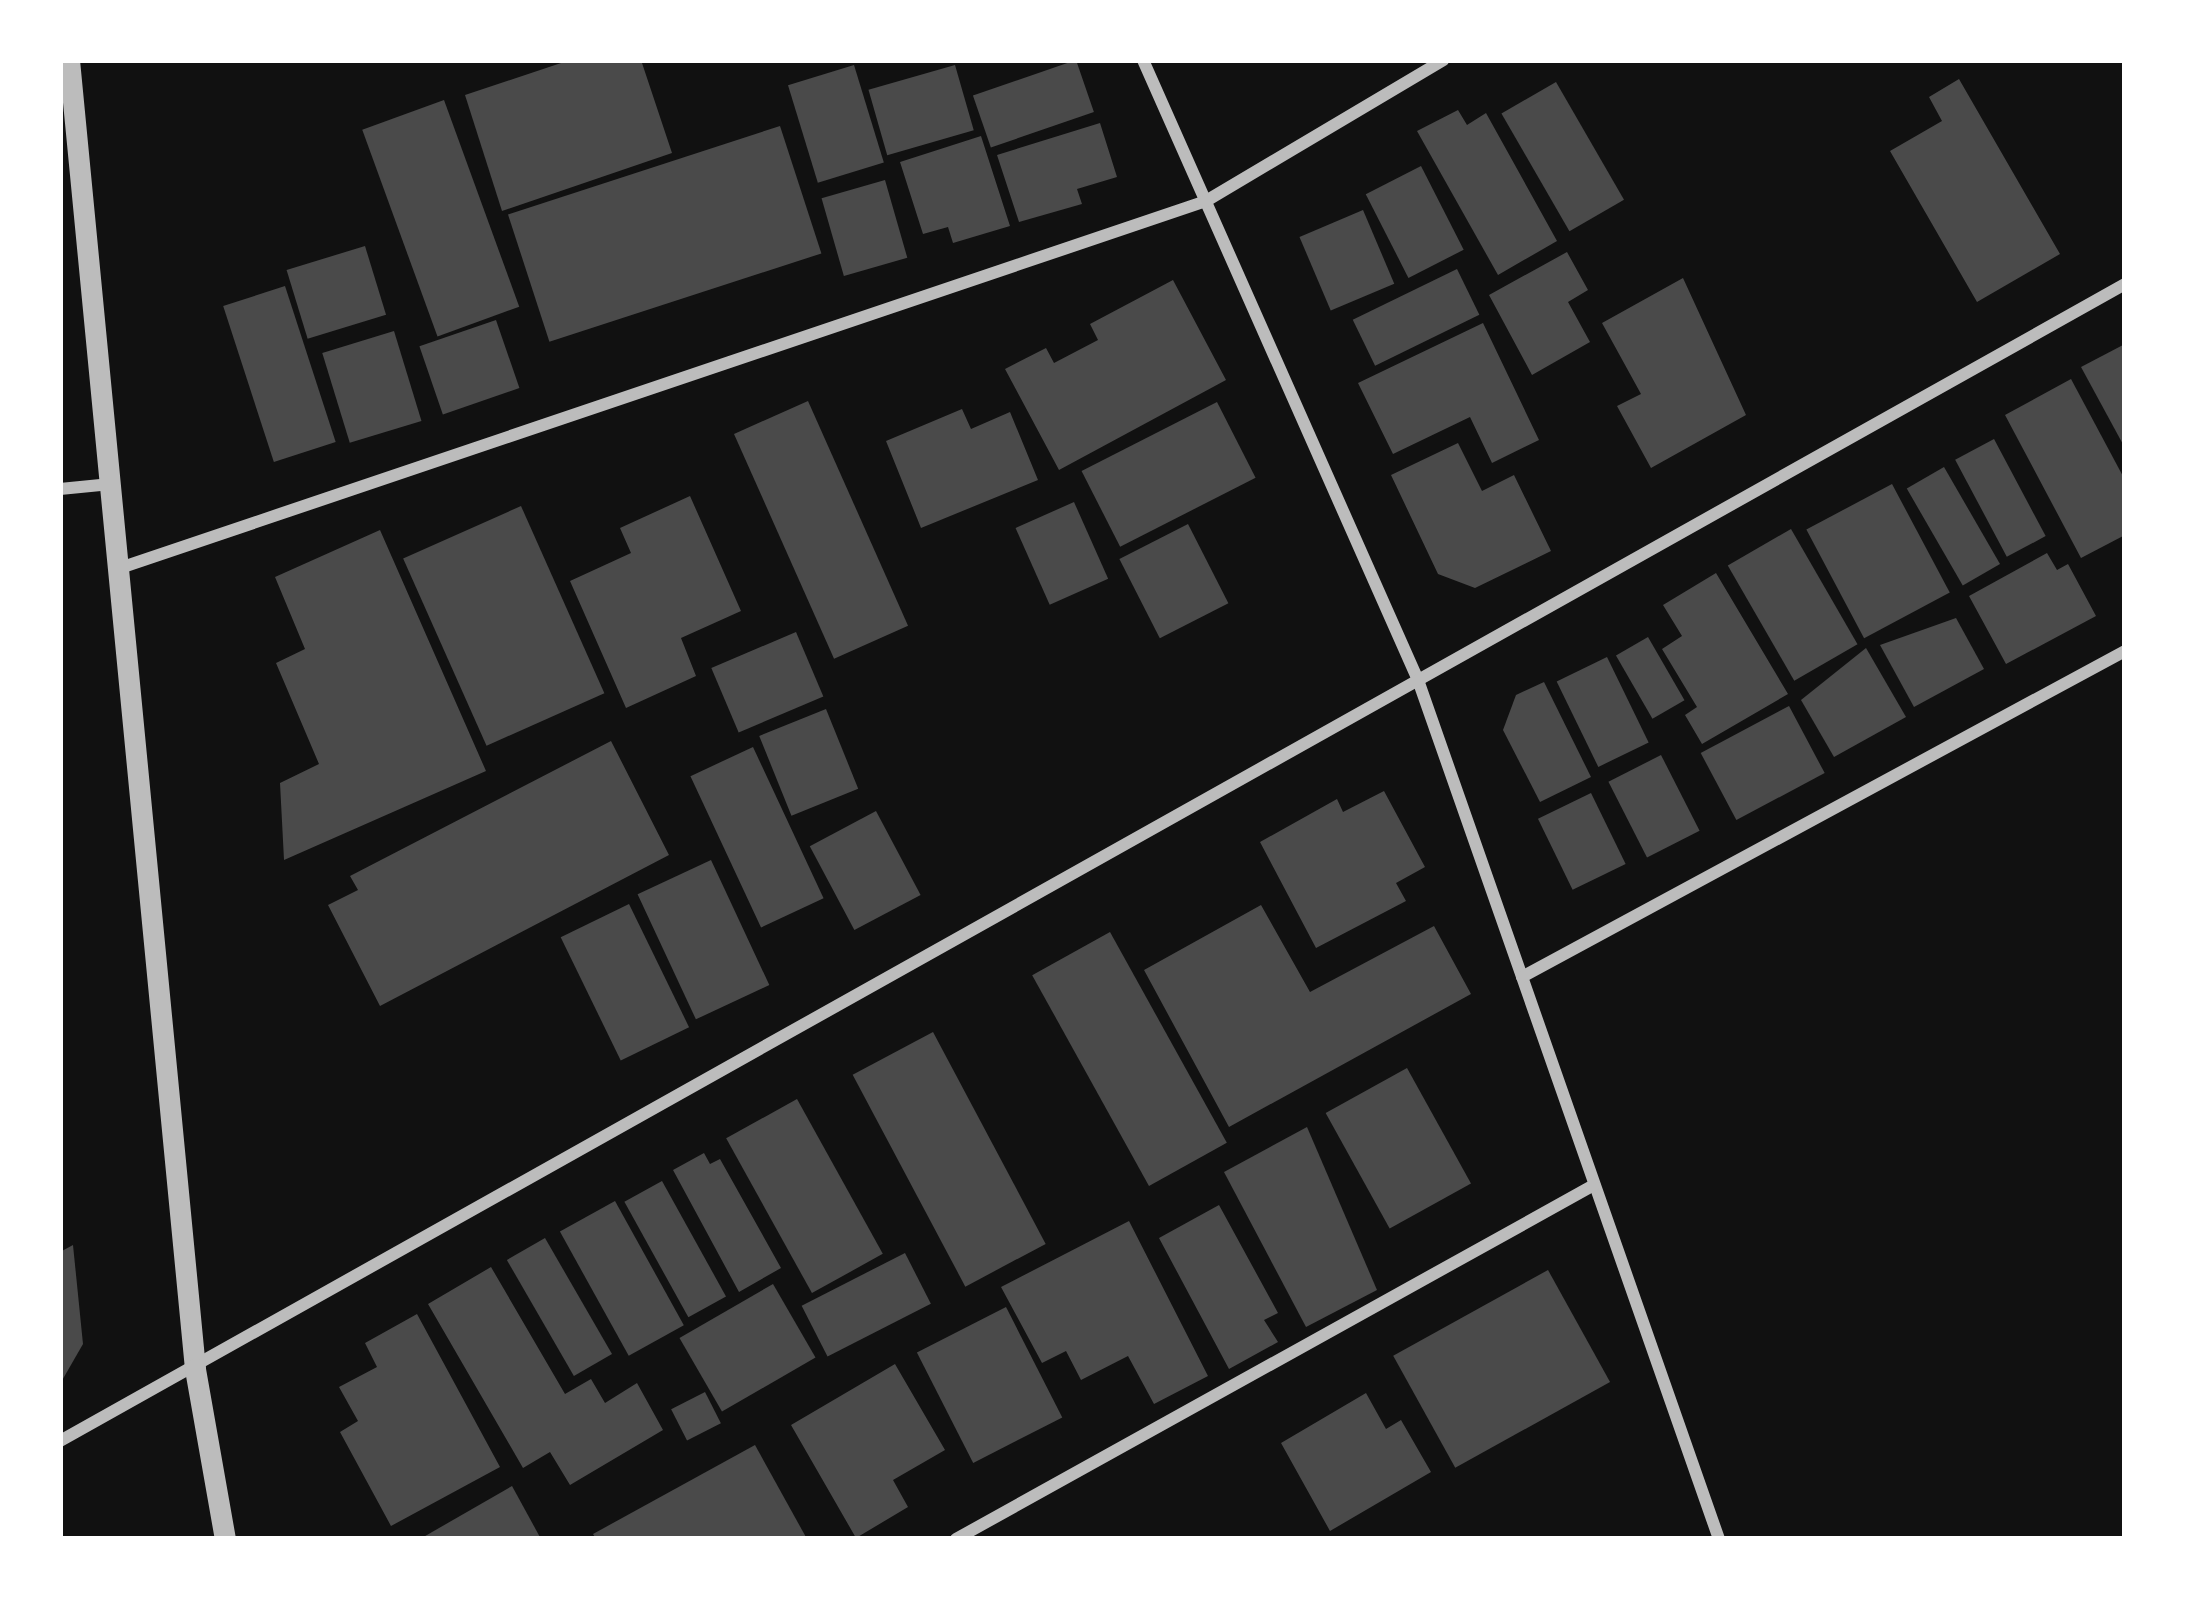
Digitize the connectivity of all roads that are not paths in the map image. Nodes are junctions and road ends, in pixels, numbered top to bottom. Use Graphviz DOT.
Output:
graph roads {
  1 [pos="69,60"];
  2 [pos="1143,60"];
  3 [pos="1443,60"];
  4 [pos="1206,201"];
  5 [pos="2125,284"];
  6 [pos="112,484"];
  7 [pos="60,489"];
  8 [pos="120,568"];
  9 [pos="2125,651"];
  10 [pos="1418,680"];
  11 [pos="1522,976"];
  12 [pos="1594,1185"];
  13 [pos="195,1369"];
  14 [pos="60,1441"];
  15 [pos="225,1539"];
  16 [pos="956,1539"];
  17 [pos="1719,1539"];
  1 -- 6 [label="street"];
  2 -- 4 [label="street"];
  3 -- 4 [label="street"];
  4 -- 8 [label="street"];
  4 -- 10 [label="street"];
  5 -- 10 [label="street"];
  6 -- 7 [label="street"];
  6 -- 8 [label="street"];
  8 -- 13 [label="street"];
  9 -- 11 [label="street"];
  10 -- 11 [label="street"];
  10 -- 13 [label="street"];
  11 -- 12 [label="street"];
  12 -- 16 [label="street"];
  12 -- 17 [label="street"];
  13 -- 14 [label="street"];
  13 -- 15 [label="street"];
}
